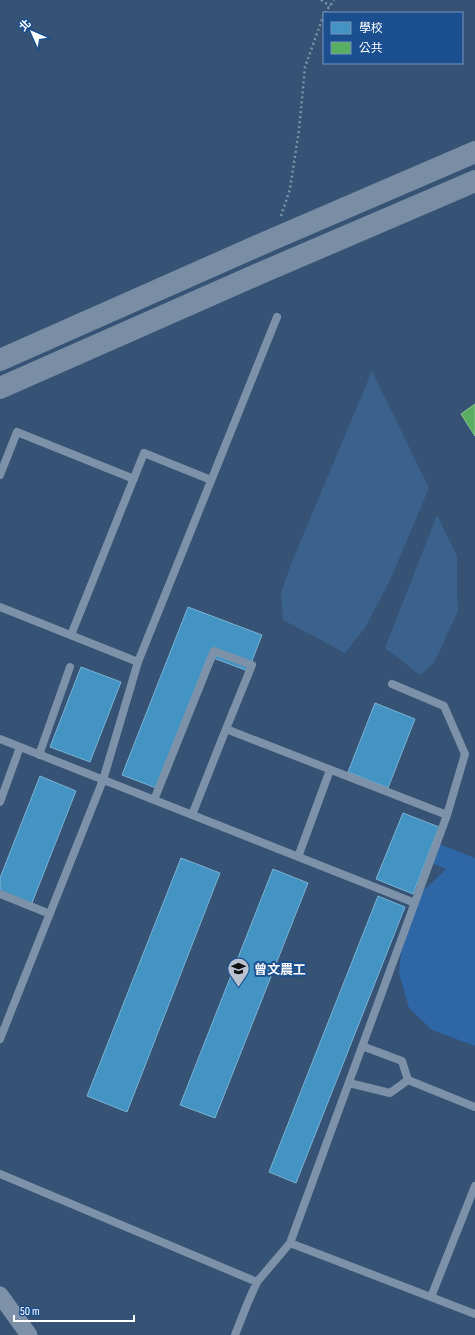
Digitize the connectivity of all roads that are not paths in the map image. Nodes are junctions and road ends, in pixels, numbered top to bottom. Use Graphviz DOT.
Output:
graph roads {
  1 [pos="475,152"];
  2 [pos="475,181"];
  3 [pos="277,316"];
  4 [pos="0,360"];
  5 [pos="0,388"];
  6 [pos="0,475"];
  7 [pos="134,479"];
  8 [pos="211,480"];
  9 [pos="0,607"];
  10 [pos="71,635"];
  11 [pos="138,662"];
  12 [pos="70,667"];
  13 [pos="392,684"];
  14 [pos="226,729"];
  15 [pos="0,740"];
  16 [pos="20,747"];
  17 [pos="39,755"];
  18 [pos="330,770"];
  19 [pos="103,780"];
  20 [pos="154,800"];
  21 [pos="0,802"];
  22 [pos="192,815"];
  23 [pos="447,815"];
  24 [pos="298,857"];
  25 [pos="0,894"];
  26 [pos="414,903"];
  27 [pos="50,914"];
  28 [pos="0,1039"];
  29 [pos="362,1046"];
  30 [pos="408,1080"];
  31 [pos="348,1083"];
  32 [pos="475,1107"];
  33 [pos="0,1174"];
  34 [pos="475,1186"];
  35 [pos="290,1243"];
  36 [pos="257,1282"];
  37 [pos="0,1295"];
  38 [pos="432,1297"];
  39 [pos="475,1314"];
  40 [pos="29,1335"];
  41 [pos="235,1335"];
  1 -- 4 [label="main road"];
  2 -- 5 [label="main road"];
  3 -- 8 [label="lane"];
  6 -- 7 [label="lane"];
  7 -- 8 [label="lane"];
  7 -- 10 [label="lane"];
  8 -- 11 [label="lane"];
  9 -- 10 [label="lane"];
  10 -- 11 [label="lane"];
  11 -- 19 [label="lane"];
  12 -- 17 [label="lane"];
  13 -- 23 [label="lane"];
  14 -- 18 [label="lane"];
  14 -- 20 [label="lane"];
  14 -- 22 [label="lane"];
  15 -- 16 [label="lane"];
  16 -- 17 [label="lane"];
  16 -- 21 [label="lane"];
  17 -- 19 [label="lane"];
  18 -- 23 [label="lane"];
  18 -- 24 [label="lane"];
  19 -- 20 [label="lane"];
  19 -- 27 [label="lane"];
  20 -- 22 [label="lane"];
  22 -- 24 [label="lane"];
  23 -- 26 [label="lane"];
  24 -- 26 [label="lane"];
  25 -- 27 [label="lane"];
  26 -- 29 [label="lane"];
  27 -- 28 [label="lane"];
  29 -- 30 [label="lane"];
  29 -- 31 [label="lane"];
  30 -- 31 [label="lane"];
  30 -- 32 [label="lane"];
  31 -- 35 [label="lane"];
  33 -- 36 [label="lane"];
  34 -- 38 [label="lane"];
  35 -- 36 [label="lane"];
  35 -- 38 [label="lane"];
  36 -- 41 [label="lane"];
  37 -- 40 [label="street"];
  38 -- 39 [label="lane"];
}
